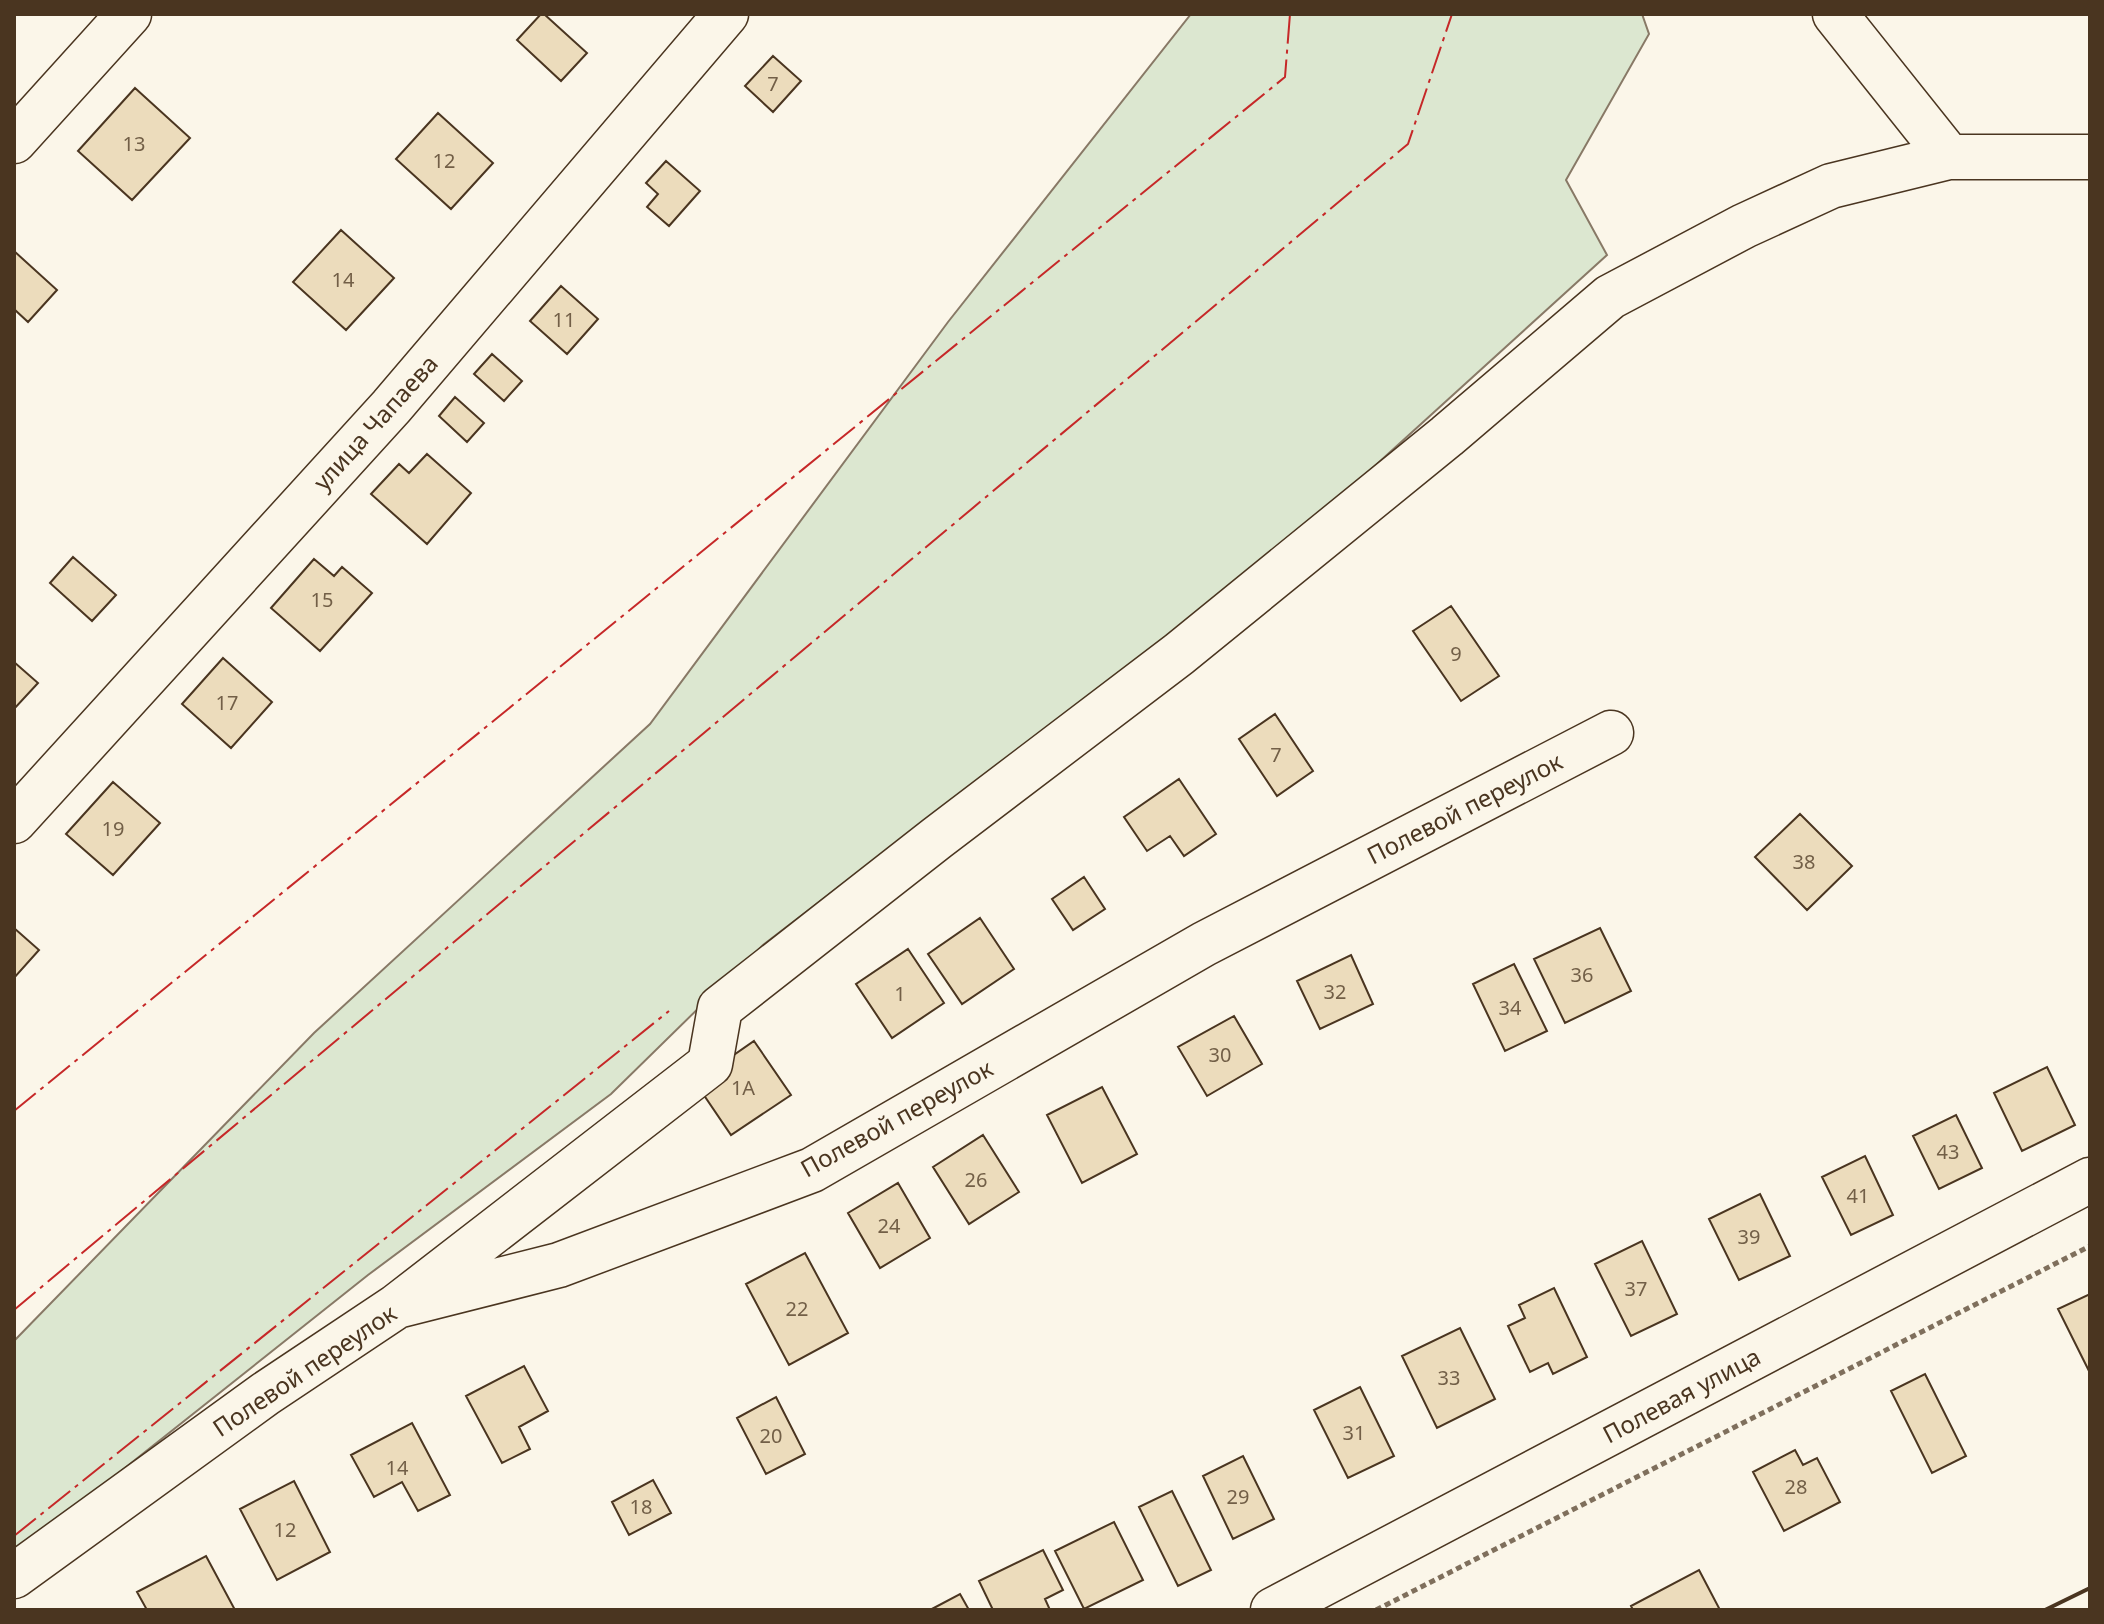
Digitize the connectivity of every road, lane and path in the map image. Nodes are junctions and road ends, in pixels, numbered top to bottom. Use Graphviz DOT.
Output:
graph roads {
  1 [pos="129,14"];
  2 [pos="726,14"];
  3 [pos="1835,14"];
  4 [pos="14,141"];
  5 [pos="1949,157"];
  6 [pos="2090,157"];
  7 [pos="1611,733"];
  8 [pos="14,821"];
  9 [pos="2090,1180"];
  10 [pos="2090,1246"];
  11 [pos="397,1306"];
  12 [pos="14,1576"];
  13 [pos="1273,1610"];
  14 [pos="1376,1610"];
  1 -- 4 [label="street"];
  2 -- 8 [label="street, улица Чапаева"];
  3 -- 5 [label="street"];
  5 -- 6 [label="street"];
  5 -- 11 [label="street"];
  7 -- 11 [label="street, Полевой переулок"];
  9 -- 13 [label="street, Полевая улица"];
  10 -- 14 [label="path"];
  11 -- 12 [label="street, Полевой переулок"];
}
